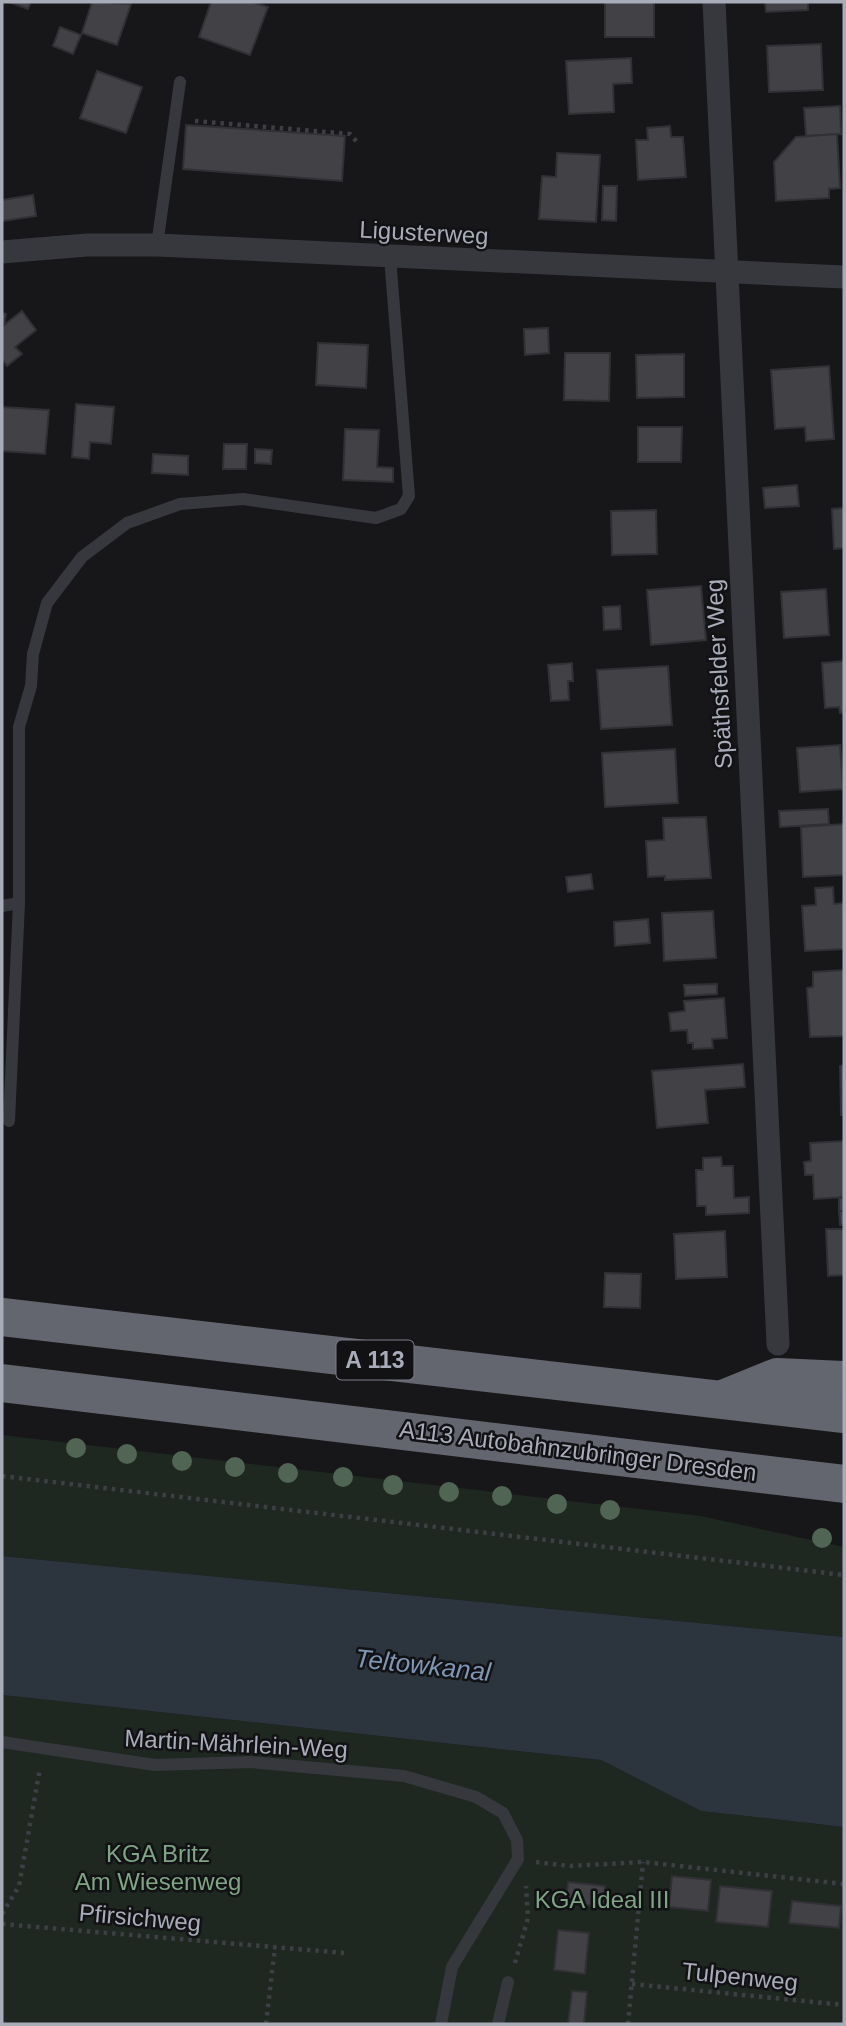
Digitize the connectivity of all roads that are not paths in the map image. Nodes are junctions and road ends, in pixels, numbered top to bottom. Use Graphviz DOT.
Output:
graph roads {
  1 [pos="714,2"];
  2 [pos="180,82"];
  3 [pos="158,245"];
  4 [pos="2,252"];
  5 [pos="390,257"];
  6 [pos="725,272"];
  7 [pos="844,277"];
  8 [pos="19,903"];
  9 [pos="2,906"];
  10 [pos="9,1121"];
  11 [pos="14,1318"];
  12 [pos="778,1344"];
  13 [pos="844,1380"];
  14 [pos="2,1383"];
  15 [pos="723,1399"];
  16 [pos="844,1414"];
  17 [pos="844,1483"];
  18 [pos="2,1742"];
  19 [pos="508,1982"];
  20 [pos="441,2024"];
  21 [pos="498,2024"];
  1 -- 6 [label="street, Späthsfelder Weg"];
  2 -- 3 [label="lane"];
  3 -- 4 [label="street, Ligusterweg"];
  3 -- 5 [label="street, Ligusterweg"];
  5 -- 6 [label="street, Ligusterweg"];
  5 -- 8 [label="lane"];
  6 -- 7 [label="street, Ligusterweg"];
  6 -- 12 [label="street, Späthsfelder Weg"];
  8 -- 9 [label="lane"];
  8 -- 10 [label="lane"];
  11 -- 15 [label="highway, A 113"];
  13 -- 15 [label="highway"];
  14 -- 17 [label="highway, A113 Autobahnzubringer Dresden"];
  15 -- 16 [label="highway, A 113"];
  18 -- 20 [label="lane, Martin-Mährlein-Weg"];
  19 -- 21 [label="lane"];
}
